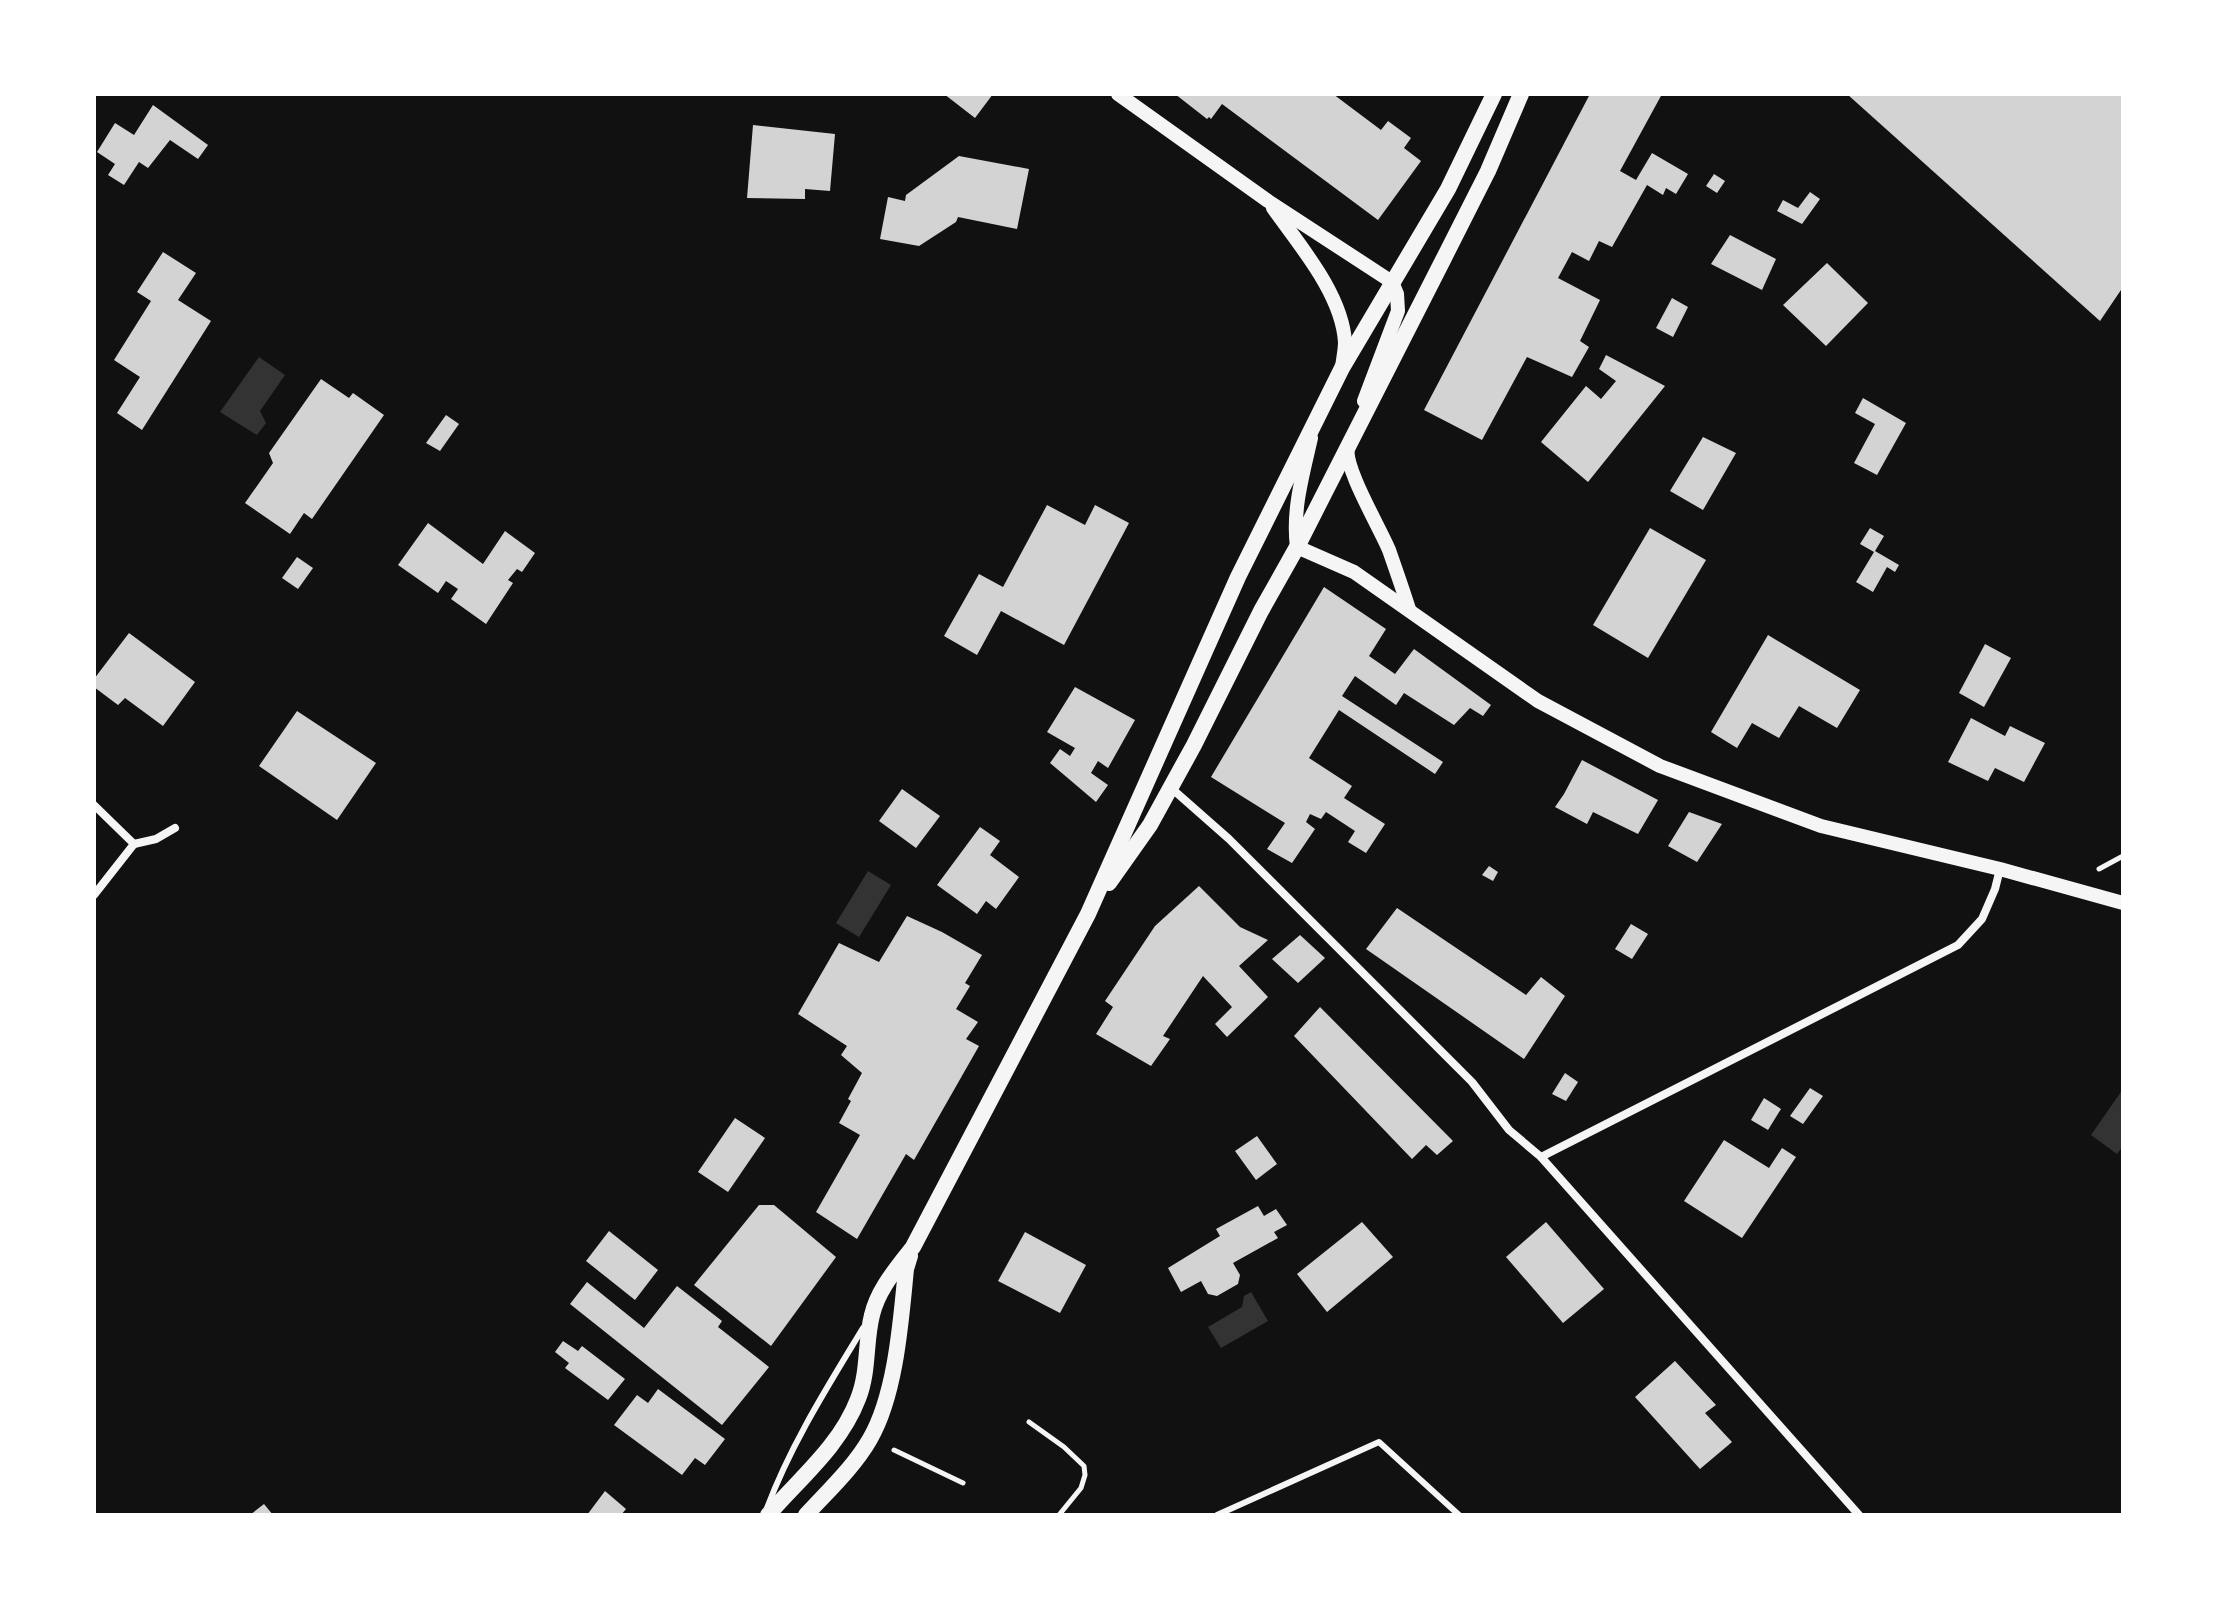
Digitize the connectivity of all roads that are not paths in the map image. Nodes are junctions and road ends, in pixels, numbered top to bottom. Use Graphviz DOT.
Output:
graph roads {
  1 [pos="1118,94"];
  2 [pos="1494,94"];
  3 [pos="1521,94"];
  4 [pos="1268,201"];
  5 [pos="1392,282"];
  6 [pos="1342,368"];
  7 [pos="1315,422"];
  8 [pos="1346,452"];
  9 [pos="1297,547"];
  10 [pos="1410,610"];
  11 [pos="1170,787"];
  12 [pos="94,805"];
  13 [pos="175,828"];
  14 [pos="134,844"];
  15 [pos="2000,869"];
  16 [pos="94,895"];
  17 [pos="2123,903"];
  18 [pos="1088,914"];
  19 [pos="1541,1157"];
  20 [pos="913,1247"];
  21 [pos="872,1315"];
  22 [pos="766,1515"];
  23 [pos="806,1515"];
  24 [pos="1217,1515"];
  25 [pos="1459,1515"];
  26 [pos="1859,1515"];
  1 -- 4 [label="street"];
  2 -- 5 [label="main road"];
  3 -- 8 [label="main road"];
  4 -- 5 [label="street"];
  4 -- 6 [label="street"];
  5 -- 6 [label="main road"];
  5 -- 8 [label="street"];
  6 -- 7 [label="main road"];
  7 -- 9 [label="street"];
  7 -- 18 [label="main road"];
  8 -- 9 [label="main road"];
  8 -- 10 [label="street"];
  9 -- 10 [label="street"];
  9 -- 11 [label="main road"];
  10 -- 15 [label="street"];
  11 -- 18 [label="main road"];
  11 -- 19 [label="street"];
  12 -- 14 [label="street"];
  13 -- 14 [label="street"];
  14 -- 16 [label="street"];
  15 -- 17 [label="street"];
  15 -- 19 [label="street"];
  18 -- 20 [label="main road"];
  19 -- 26 [label="street"];
  20 -- 21 [label="main road"];
  20 -- 23 [label="main road"];
  21 -- 22 [label="lane"];
  21 -- 22 [label="main road"];
  24 -- 25 [label="lane"];
}
